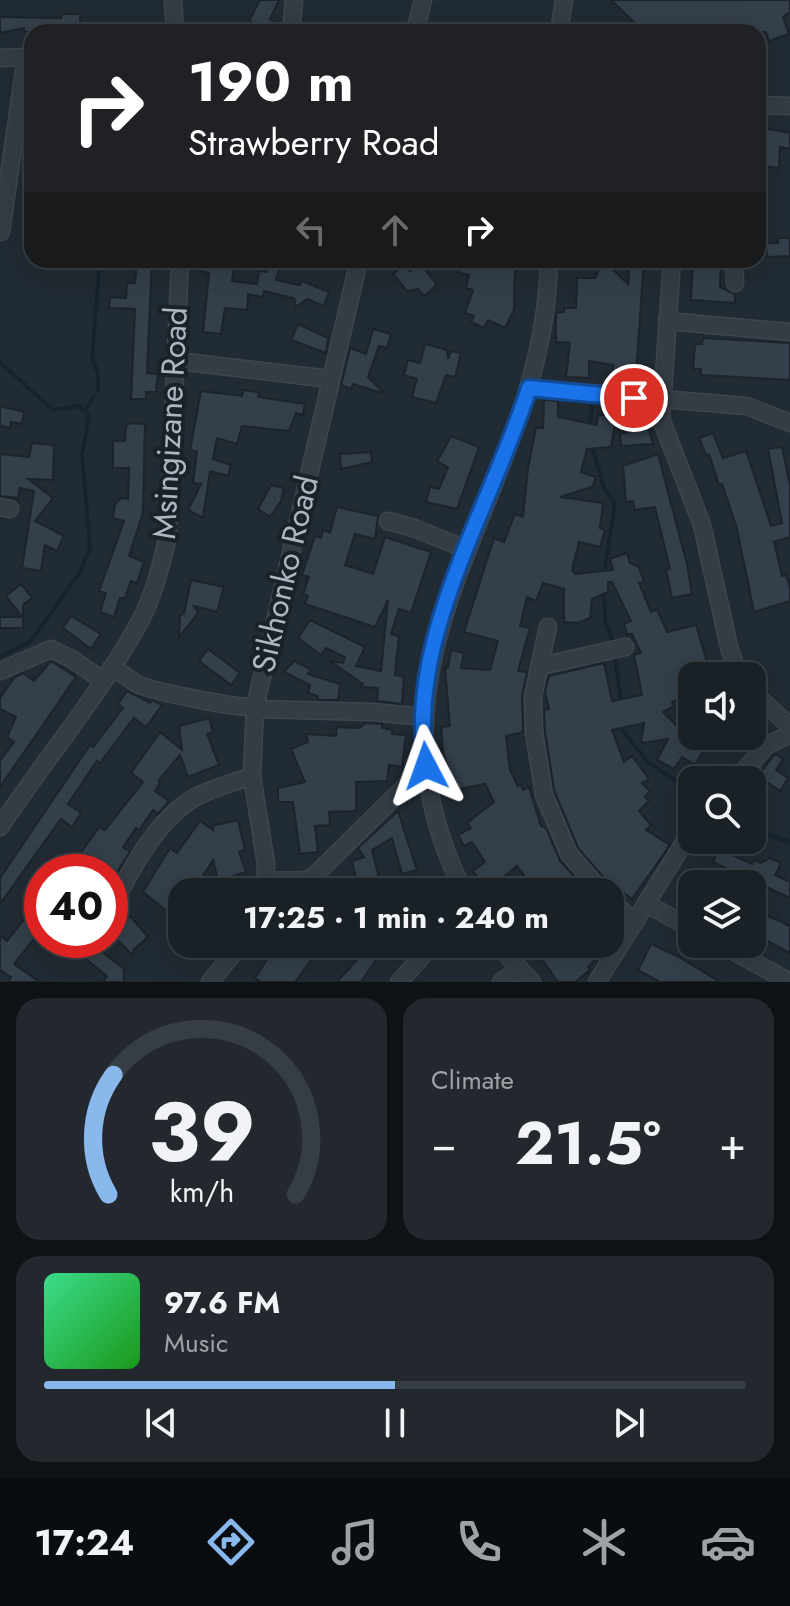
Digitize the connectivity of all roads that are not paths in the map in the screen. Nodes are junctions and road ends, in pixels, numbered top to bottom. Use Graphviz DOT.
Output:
graph roads {
  1 [pos="173,0"];
  2 [pos="294,0"];
  3 [pos="423,0"];
  4 [pos="564,0"];
  5 [pos="174,24"];
  6 [pos="292,24"];
  7 [pos="417,24"];
  8 [pos="560,24"];
  9 [pos="24,57"];
  10 [pos="0,58"];
  11 [pos="24,80"];
  12 [pos="766,105"];
  13 [pos="790,106"];
  14 [pos="5,168"];
  15 [pos="1,232"];
  16 [pos="180,268"];
  17 [pos="357,268"];
  18 [pos="548,268"];
  19 [pos="671,268"];
  20 [pos="734,268"];
  21 [pos="735,283"];
  22 [pos="667,321"];
  23 [pos="790,332"];
  24 [pos="177,361"];
  25 [pos="330,379"];
  26 [pos="529,388"];
  27 [pos="660,401"];
  28 [pos="790,423"];
  29 [pos="388,521"];
  30 [pos="468,550"];
  31 [pos="548,627"];
  32 [pos="625,647"];
  33 [pos="734,662"];
  34 [pos="541,666"];
  35 [pos="0,671"];
  36 [pos="107,674"];
  37 [pos="766,705"];
  38 [pos="255,708"];
  39 [pos="423,717"];
  40 [pos="790,726"];
  41 [pos="790,734"];
  42 [pos="426,766"];
  43 [pos="748,766"];
  44 [pos="252,776"];
  45 [pos="0,827"];
  46 [pos="678,853"];
  47 [pos="128,877"];
  48 [pos="265,878"];
  49 [pos="310,878"];
  50 [pos="458,878"];
  51 [pos="590,878"];
  52 [pos="647,904"];
  53 [pos="624,912"];
  54 [pos="678,921"];
  55 [pos="635,923"];
  56 [pos="230,958"];
  57 [pos="420,958"];
  58 [pos="509,958"];
  59 [pos="746,958"];
  60 [pos="519,969"];
  61 [pos="210,982"];
  62 [pos="399,982"];
  63 [pos="501,982"];
  64 [pos="532,982"];
  65 [pos="597,982"];
  66 [pos="790,982"];
  1 -- 5 [label="street"];
  2 -- 6 [label="street"];
  3 -- 7 [label="street"];
  4 -- 8 [label="street"];
  9 -- 10 [label="street"];
  11 -- 14 [label="street"];
  12 -- 13 [label="street"];
  14 -- 15 [label="street"];
  16 -- 24 [label="street, Msingizane Road"];
  17 -- 25 [label="street, Sikhonko Road"];
  18 -- 26 [label="street"];
  19 -- 22 [label="street"];
  20 -- 21 [label="street"];
  22 -- 23 [label="street"];
  22 -- 27 [label="street"];
  24 -- 25 [label="street"];
  24 -- 36 [label="street, Msingizane Road"];
  25 -- 38 [label="street, Sikhonko Road"];
  26 -- 27 [label="street"];
  26 -- 30 [label="street"];
  27 -- 28 [label="street"];
  27 -- 33 [label="street"];
  29 -- 30 [label="street"];
  30 -- 39 [label="street"];
  31 -- 34 [label="street"];
  32 -- 34 [label="street"];
  34 -- 51 [label="street"];
  35 -- 36 [label="street"];
  36 -- 38 [label="street"];
  36 -- 45 [label="street, Msingizane Road"];
  37 -- 40 [label="street"];
  38 -- 39 [label="street"];
  38 -- 44 [label="street, Sikhonko Road"];
  39 -- 42 [label="street"];
  41 -- 43 [label="street"];
  42 -- 49 [label="street"];
  42 -- 50 [label="street"];
  44 -- 47 [label="street"];
  44 -- 48 [label="street, Sikhonko Road"];
  46 -- 52 [label="street"];
  52 -- 54 [label="street"];
  52 -- 55 [label="street"];
  53 -- 55 [label="street"];
  55 -- 65 [label="street"];
  56 -- 61 [label="street"];
  57 -- 62 [label="street"];
  58 -- 60 [label="street"];
  59 -- 66 [label="street"];
  60 -- 63 [label="street"];
  60 -- 64 [label="street"];
}
